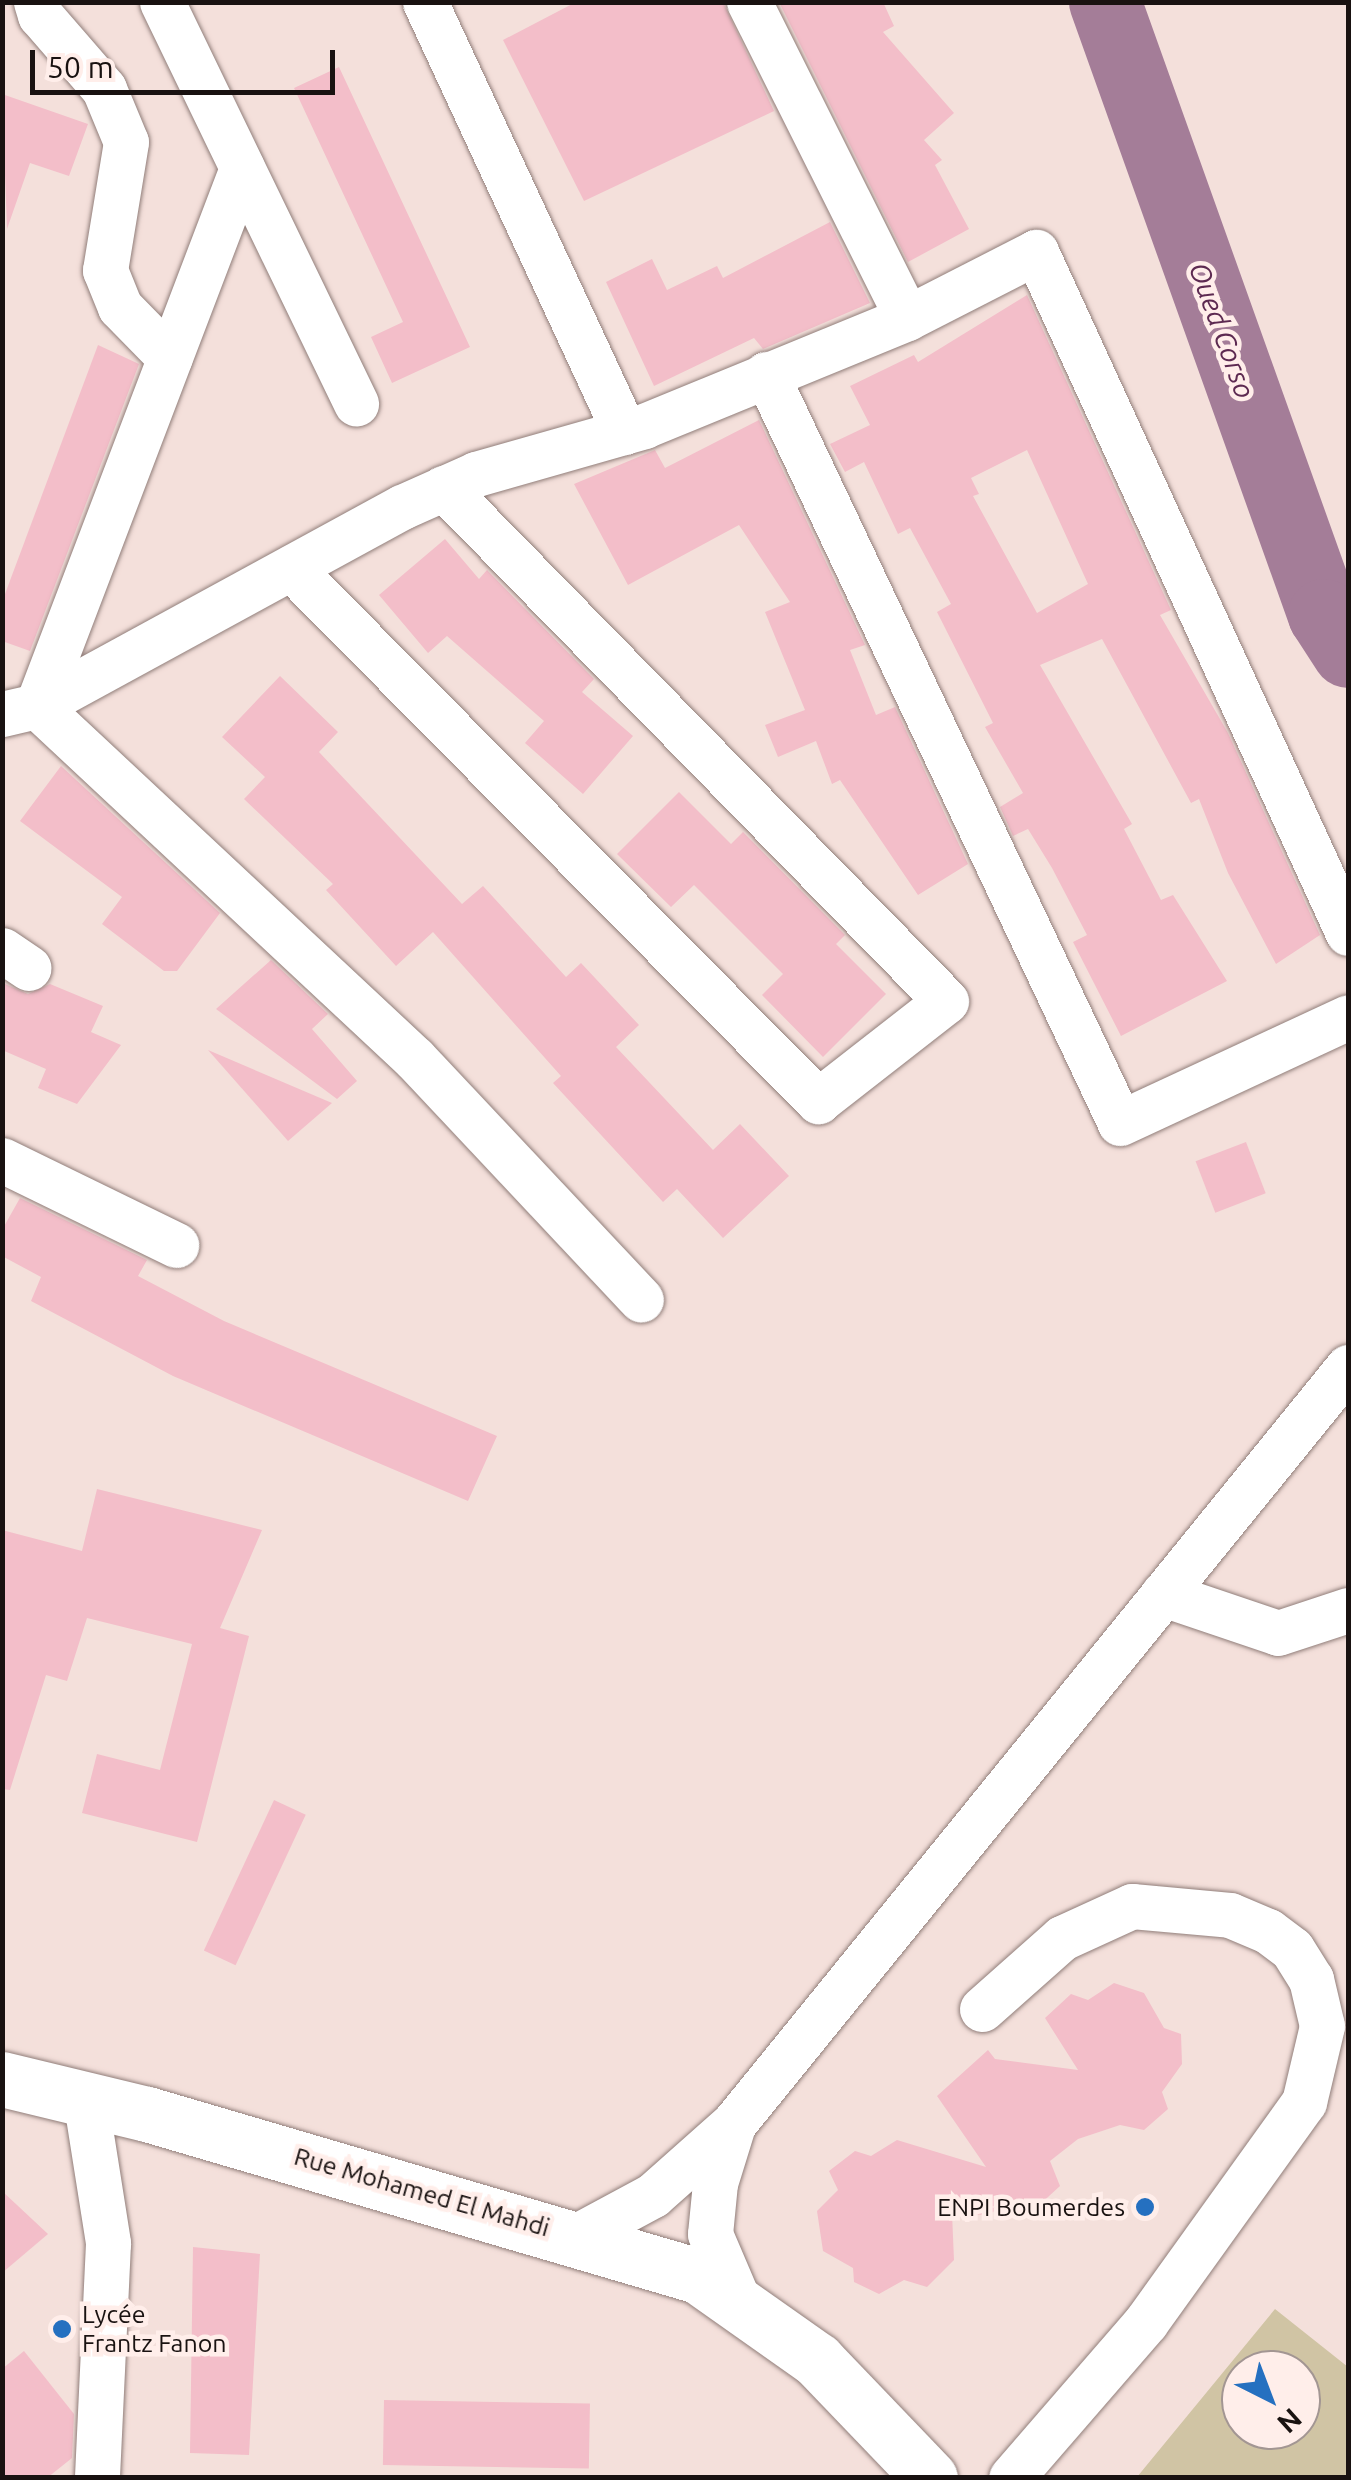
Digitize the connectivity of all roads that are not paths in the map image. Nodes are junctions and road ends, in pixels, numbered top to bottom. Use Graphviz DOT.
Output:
graph roads {
  1 [pos="36,2"];
  2 [pos="162,2"];
  3 [pos="425,2"];
  4 [pos="749,2"];
  5 [pos="242,168"];
  6 [pos="907,318"];
  7 [pos="170,358"];
  8 [pos="766,374"];
  9 [pos="356,404"];
  10 [pos="625,432"];
  11 [pos="444,488"];
  12 [pos="291,568"];
  13 [pos="20,710"];
  14 [pos="1348,933"];
  15 [pos="1348,1017"];
  16 [pos="2,1160"];
  17 [pos="176,1245"];
  18 [pos="640,1300"];
  19 [pos="1348,1367"];
  20 [pos="1163,1594"];
  21 [pos="1348,1610"];
  22 [pos="982,2010"];
  23 [pos="2,2079"];
  24 [pos="86,2098"];
  25 [pos="734,2123"];
  26 [pos="577,2236"];
  27 [pos="739,2302"];
  28 [pos="817,2360"];
  29 [pos="96,2478"];
  30 [pos="883,2478"];
  31 [pos="930,2478"];
  32 [pos="1011,2478"];
  1 -- 7 [label="street"];
  2 -- 5 [label="street"];
  3 -- 10 [label="street"];
  4 -- 6 [label="street"];
  5 -- 7 [label="street"];
  5 -- 9 [label="street"];
  6 -- 8 [label="street"];
  6 -- 14 [label="street"];
  7 -- 13 [label="street"];
  8 -- 10 [label="street"];
  8 -- 15 [label="street"];
  10 -- 11 [label="street"];
  11 -- 12 [label="street"];
  11 -- 12 [label="street"];
  12 -- 13 [label="street"];
  13 -- 18 [label="street"];
  16 -- 17 [label="street"];
  19 -- 20 [label="street"];
  20 -- 21 [label="street"];
  20 -- 25 [label="street"];
  22 -- 32 [label="street"];
  23 -- 24 [label="main road, Rue Mohamed El Mahdi"];
  24 -- 26 [label="main road, Rue Mohamed El Mahdi"];
  24 -- 29 [label="street"];
  25 -- 26 [label="street"];
  25 -- 27 [label="street"];
  26 -- 27 [label="main road, Rue Mohamed El Mahdi"];
  27 -- 28 [label="main road, Rue Mohamed El Mahdi"];
  28 -- 30 [label="main road"];
  28 -- 31 [label="main road"];
}
